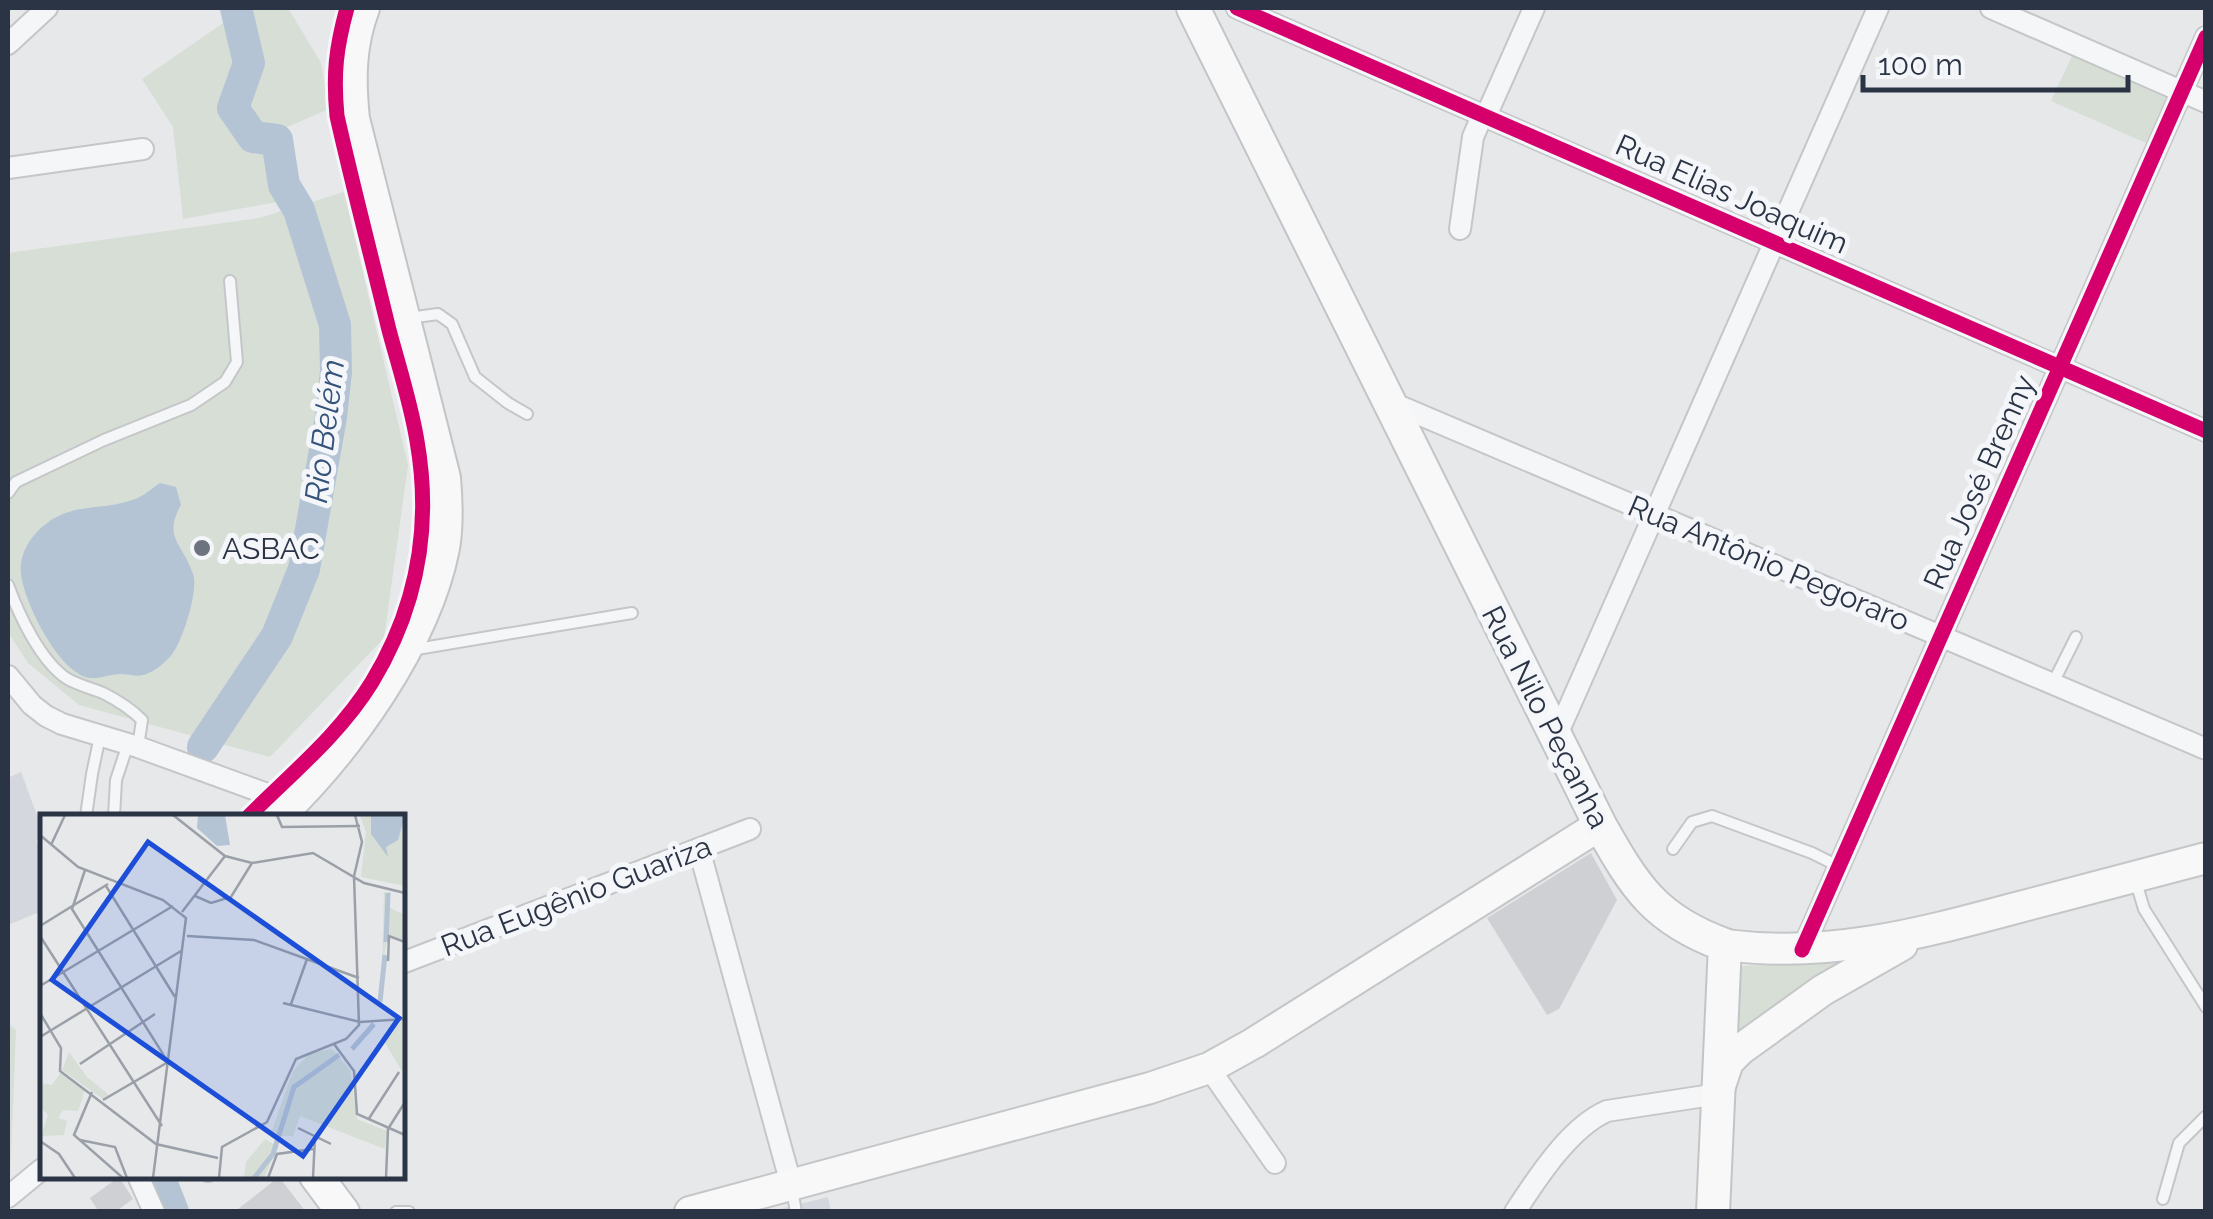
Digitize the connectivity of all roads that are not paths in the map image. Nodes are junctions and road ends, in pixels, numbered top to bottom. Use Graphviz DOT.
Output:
graph roads {
  1 [pos="47,8"];
  2 [pos="363,8"];
  3 [pos="1193,8"];
  4 [pos="1237,8"];
  5 [pos="1534,8"];
  6 [pos="1878,8"];
  7 [pos="1991,8"];
  8 [pos="2206,37"];
  9 [pos="8,44"];
  10 [pos="2182,91"];
  11 [pos="2206,102"];
  12 [pos="1486,116"];
  13 [pos="143,149"];
  14 [pos="8,168"];
  15 [pos="1460,229"];
  16 [pos="1774,242"];
  17 [pos="230,282"];
  18 [pos="403,319"];
  19 [pos="2060,367"];
  20 [pos="1388,401"];
  21 [pos="527,414"];
  22 [pos="2206,431"];
  23 [pos="8,492"];
  24 [pos="1654,514"];
  25 [pos="8,585"];
  26 [pos="632,612"];
  27 [pos="1940,636"];
  28 [pos="2076,637"];
  29 [pos="403,651"];
  30 [pos="8,676"];
  31 [pos="2053,684"];
  32 [pos="100,736"];
  33 [pos="1556,738"];
  34 [pos="133,746"];
  35 [pos="2206,749"];
  36 [pos="285,810"];
  37 [pos="86,814"];
  38 [pos="114,814"];
  39 [pos="1600,826"];
  40 [pos="750,829"];
  41 [pos="699,849"];
  42 [pos="1673,849"];
  43 [pos="2206,858"];
  44 [pos="1839,866"];
  45 [pos="2134,877"];
  46 [pos="1926,932"];
  47 [pos="1725,945"];
  48 [pos="1802,950"];
  49 [pos="405,962"];
  50 [pos="2206,1007"];
  51 [pos="1210,1068"];
  52 [pos="1718,1094"];
  53 [pos="2206,1116"];
  54 [pos="1275,1163"];
  55 [pos="40,1171"];
  56 [pos="139,1179"];
  57 [pos="318,1179"];
  58 [pos="8,1197"];
  59 [pos="793,1198"];
  60 [pos="2163,1198"];
  61 [pos="154,1212"];
  62 [pos="342,1212"];
  63 [pos="396,1212"];
  64 [pos="409,1212"];
  65 [pos="690,1212"];
  66 [pos="1515,1212"];
  67 [pos="1712,1212"];
  1 -- 9 [label="street"];
  2 -- 18 [label="main road"];
  3 -- 20 [label="main road, Rua Nilo Peçanha"];
  4 -- 12 [label="street, Rua Elias Joaquim"];
  5 -- 12 [label="street"];
  6 -- 16 [label="street"];
  7 -- 10 [label="street"];
  8 -- 10 [label="street, Rua José Brenny"];
  10 -- 11 [label="street"];
  10 -- 19 [label="street, Rua José Brenny"];
  12 -- 15 [label="street"];
  12 -- 16 [label="street, Rua Elias Joaquim"];
  13 -- 14 [label="street"];
  16 -- 19 [label="street, Rua Elias Joaquim"];
  16 -- 24 [label="street"];
  17 -- 23 [label="lane"];
  18 -- 21 [label="lane"];
  18 -- 29 [label="main road"];
  19 -- 22 [label="street, Rua Elias Joaquim"];
  19 -- 27 [label="street, Rua José Brenny"];
  20 -- 24 [label="street, Rua Antônio Pegoraro"];
  20 -- 33 [label="main road, Rua Nilo Peçanha"];
  24 -- 27 [label="street, Rua Antônio Pegoraro"];
  24 -- 33 [label="street"];
  25 -- 34 [label="lane"];
  26 -- 29 [label="lane"];
  27 -- 31 [label="street, Rua Antônio Pegoraro"];
  27 -- 44 [label="street, Rua José Brenny"];
  28 -- 31 [label="lane"];
  29 -- 36 [label="main road"];
  30 -- 32 [label="street"];
  31 -- 35 [label="street, Rua Antônio Pegoraro"];
  32 -- 34 [label="street"];
  32 -- 37 [label="lane"];
  33 -- 39 [label="main road, Rua Nilo Peçanha"];
  34 -- 36 [label="street"];
  34 -- 38 [label="lane"];
  39 -- 47 [label="main road, Rua Nilo Peçanha"];
  39 -- 51 [label="main road"];
  40 -- 41 [label="street, Rua Eugênio Guariza"];
  41 -- 49 [label="street, Rua Eugênio Guariza"];
  41 -- 59 [label="street"];
  42 -- 44 [label="lane"];
  43 -- 45 [label="main road, Rua Nilo Peçanha"];
  44 -- 48 [label="street, Rua José Brenny"];
  45 -- 46 [label="main road, Rua Nilo Peçanha"];
  45 -- 50 [label="lane"];
  46 -- 48 [label="main road, Rua Nilo Peçanha"];
  46 -- 52 [label="main road"];
  47 -- 48 [label="main road, Rua Nilo Peçanha"];
  47 -- 52 [label="main road"];
  51 -- 54 [label="street"];
  51 -- 59 [label="main road"];
  52 -- 66 [label="street"];
  52 -- 67 [label="main road"];
  53 -- 60 [label="lane"];
  55 -- 58 [label="street"];
  56 -- 61 [label="street"];
  57 -- 62 [label="main road"];
  59 -- 65 [label="main road"];
  63 -- 64 [label="lane"];
}
